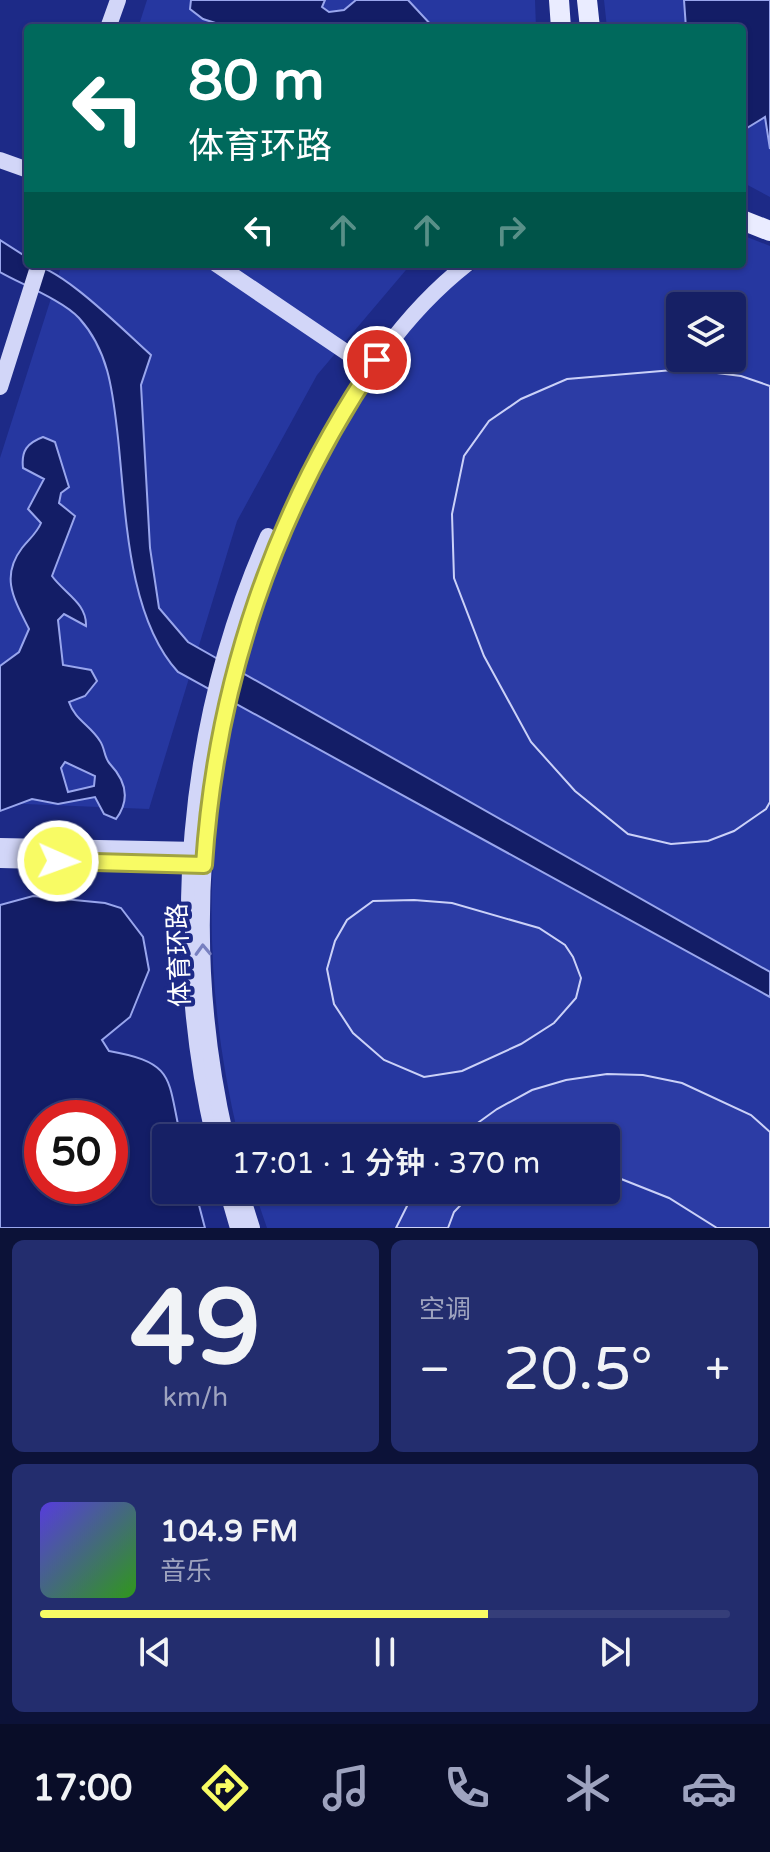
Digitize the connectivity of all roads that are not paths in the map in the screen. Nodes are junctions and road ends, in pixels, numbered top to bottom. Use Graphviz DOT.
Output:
graph roads {
  1 [pos="118,0"];
  2 [pos="125,0"];
  3 [pos="559,0"];
  4 [pos="587,0"];
  5 [pos="109,24"];
  6 [pos="117,24"];
  7 [pos="561,24"];
  8 [pos="590,24"];
  9 [pos="0,160"];
  10 [pos="24,169"];
  11 [pos="0,171"];
  12 [pos="24,180"];
  13 [pos="746,211"];
  14 [pos="770,220"];
  15 [pos="746,222"];
  16 [pos="770,231"];
  17 [pos="30,268"];
  18 [pos="37,268"];
  19 [pos="222,268"];
  20 [pos="240,268"];
  21 [pos="445,268"];
  22 [pos="463,268"];
  23 [pos="22,307"];
  24 [pos="370,361"];
  25 [pos="0,363"];
  26 [pos="0,387"];
  27 [pos="0,846"];
  28 [pos="198,858"];
  29 [pos="0,860"];
  30 [pos="212,1124"];
  31 [pos="224,1124"];
  32 [pos="231,1204"];
  33 [pos="244,1204"];
  34 [pos="238,1228"];
  35 [pos="252,1228"];
  1 -- 5 [label="main road"];
  2 -- 6 [label="main road"];
  3 -- 7 [label="main road"];
  4 -- 8 [label="main road"];
  9 -- 10 [label="main road"];
  11 -- 12 [label="main road"];
  13 -- 14 [label="main road"];
  15 -- 16 [label="main road"];
  17 -- 23 [label="main road"];
  18 -- 23 [label="main road"];
  19 -- 24 [label="main road"];
  20 -- 24 [label="main road"];
  21 -- 24 [label="main road, 体育环路"];
  22 -- 24 [label="main road, 体育环路"];
  23 -- 25 [label="main road"];
  23 -- 26 [label="main road"];
  24 -- 28 [label="main road, 体育环路"];
  27 -- 28 [label="main road"];
  28 -- 29 [label="main road"];
  28 -- 30 [label="main road, 体育环路"];
  31 -- 28 [label="main road, 体育环路, one-way"];
  32 -- 34 [label="main road"];
  33 -- 35 [label="main road"];
}
